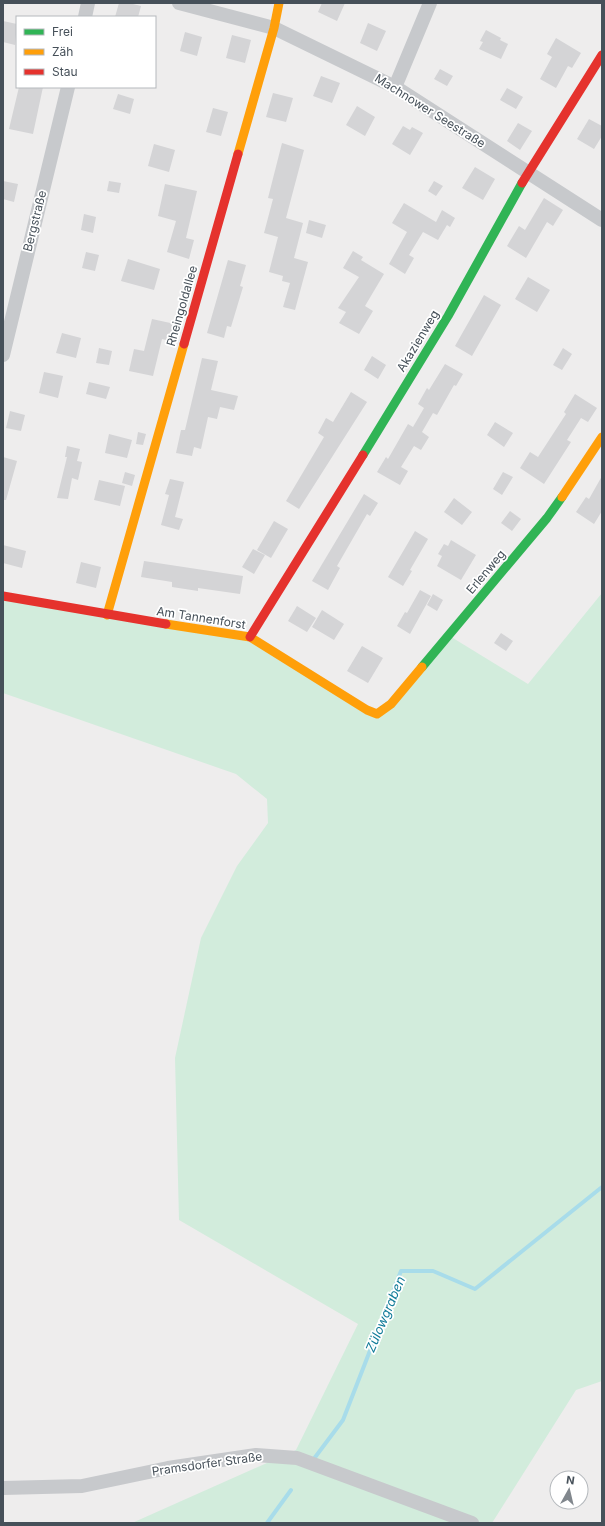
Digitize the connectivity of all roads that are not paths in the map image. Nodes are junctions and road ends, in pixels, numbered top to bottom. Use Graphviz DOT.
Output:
graph roads {
  1 [pos="88,3"];
  2 [pos="178,3"];
  3 [pos="279,3"];
  4 [pos="430,3"];
  5 [pos="85,16"];
  6 [pos="274,28"];
  7 [pos="602,54"];
  8 [pos="395,87"];
  9 [pos="68,88"];
  10 [pos="528,173"];
  11 [pos="602,220"];
  12 [pos="3,355"];
  13 [pos="602,437"];
  14 [pos="3,596"];
  15 [pos="107,615"];
  16 [pos="250,637"];
  17 [pos="377,714"];
  18 [pos="3,1488"];
  19 [pos="472,1523"];
  1 -- 5 [label="street"];
  2 -- 6 [label="street, Machnower Seestraße"];
  3 -- 6 [label="street, Rheingoldallee"];
  4 -- 8 [label="street"];
  6 -- 8 [label="street, Machnower Seestraße"];
  6 -- 15 [label="street, Rheingoldallee"];
  7 -- 10 [label="street, Akazienweg"];
  8 -- 10 [label="street, Machnower Seestraße"];
  9 -- 12 [label="street, Bergstraße"];
  10 -- 11 [label="street, Machnower Seestraße"];
  10 -- 16 [label="street, Akazienweg"];
  13 -- 17 [label="street, Erlenweg"];
  14 -- 15 [label="street, Am Tannenforst"];
  15 -- 16 [label="street, Am Tannenforst"];
  16 -- 17 [label="street, Am Tannenforst"];
  18 -- 19 [label="street, Pramsdorfer Straße"];
}
